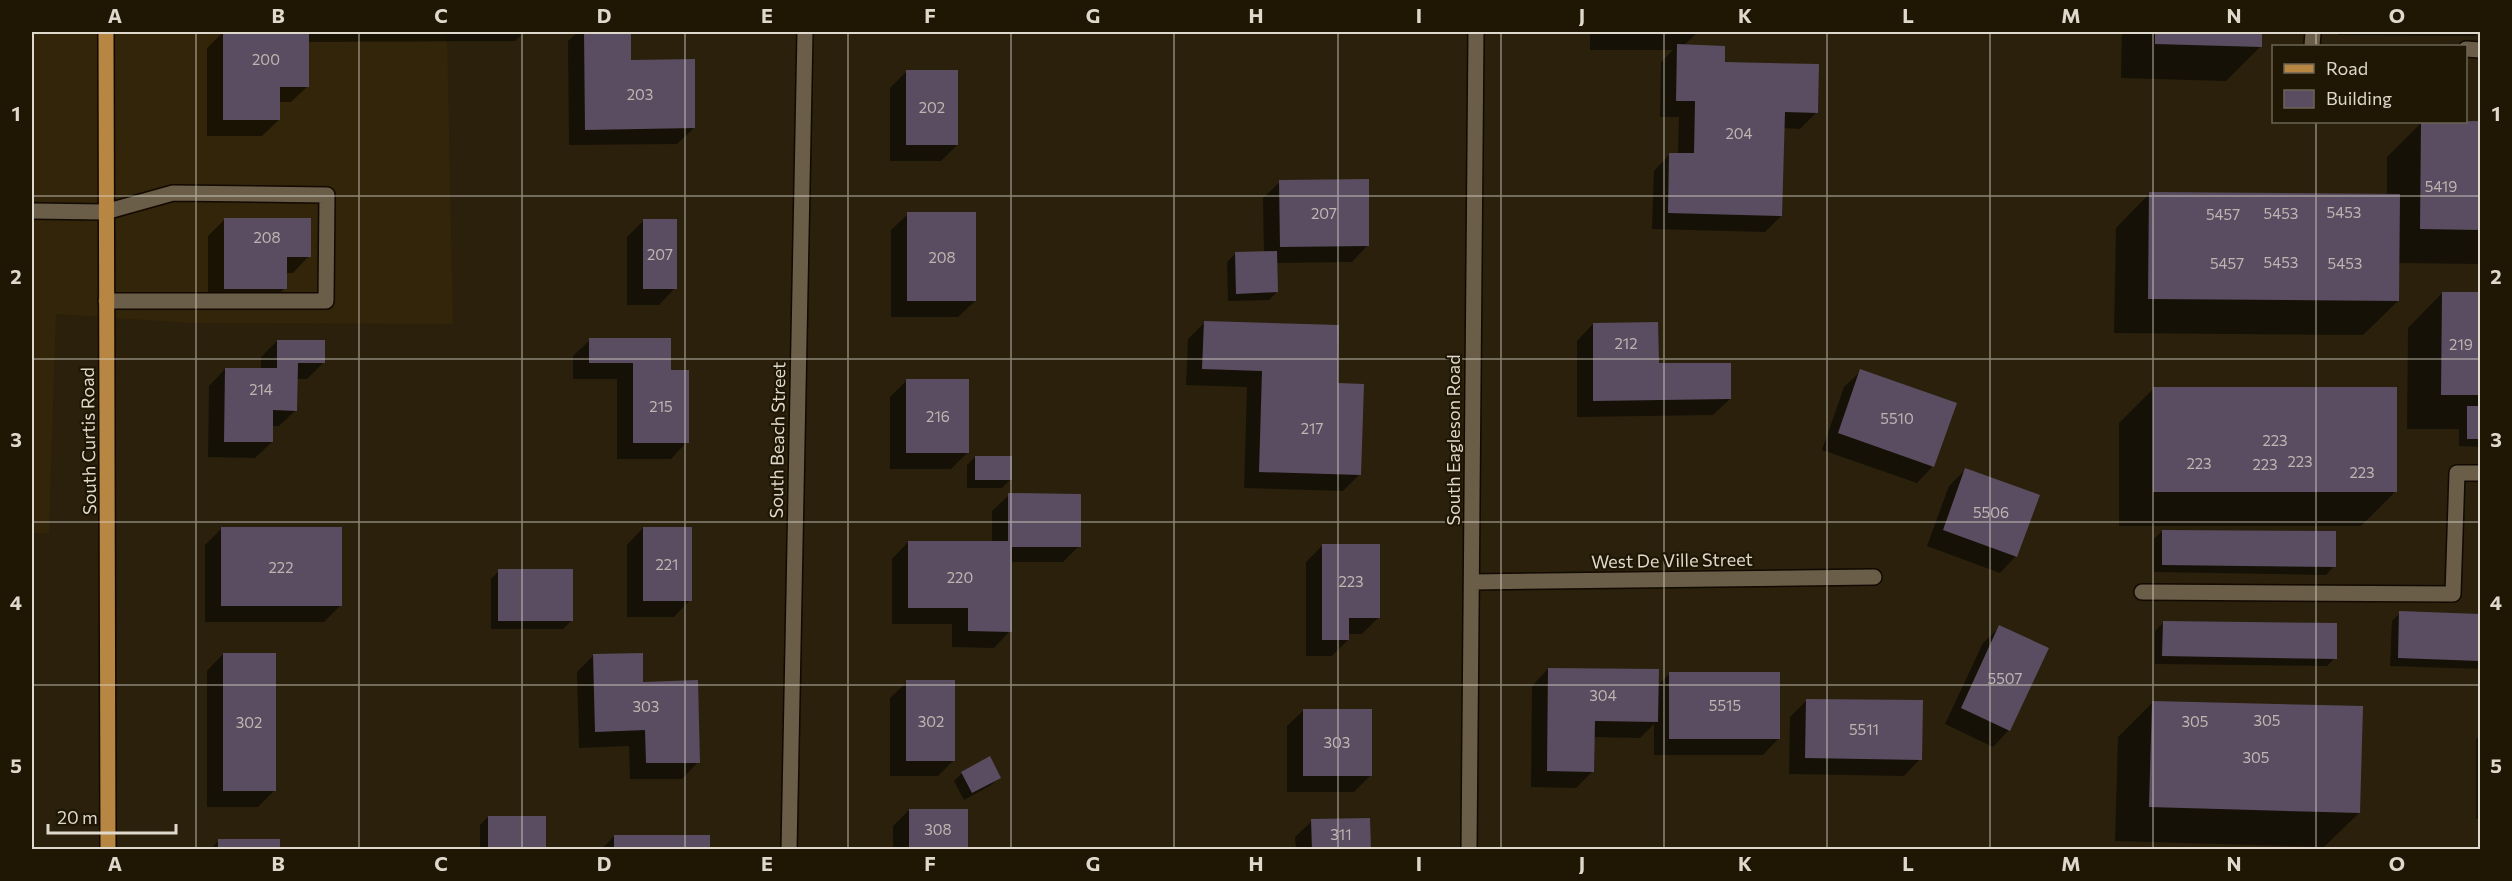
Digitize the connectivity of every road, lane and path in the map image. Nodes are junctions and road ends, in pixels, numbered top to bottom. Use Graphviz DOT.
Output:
graph roads {
  1 [pos="106,32"];
  2 [pos="805,32"];
  3 [pos="1476,32"];
  4 [pos="32,211"];
  5 [pos="105,212"];
  6 [pos="106,301"];
  7 [pos="2481,473"];
  8 [pos="1874,577"];
  9 [pos="1472,582"];
  10 [pos="2142,592"];
  11 [pos="108,849"];
  12 [pos="789,849"];
  13 [pos="1469,849"];
  1 -- 5 [label="main road, South Curtis Road"];
  2 -- 12 [label="street, South Beach Street"];
  3 -- 9 [label="street, South Eagleson Road"];
  4 -- 5 [label="street"];
  5 -- 6 [label="main road, South Curtis Road"];
  5 -- 6 [label="street"];
  6 -- 11 [label="main road, South Curtis Road"];
  7 -- 10 [label="street"];
  8 -- 9 [label="street, West De Ville Street"];
  9 -- 13 [label="street, South Eagleson Road"];
}
